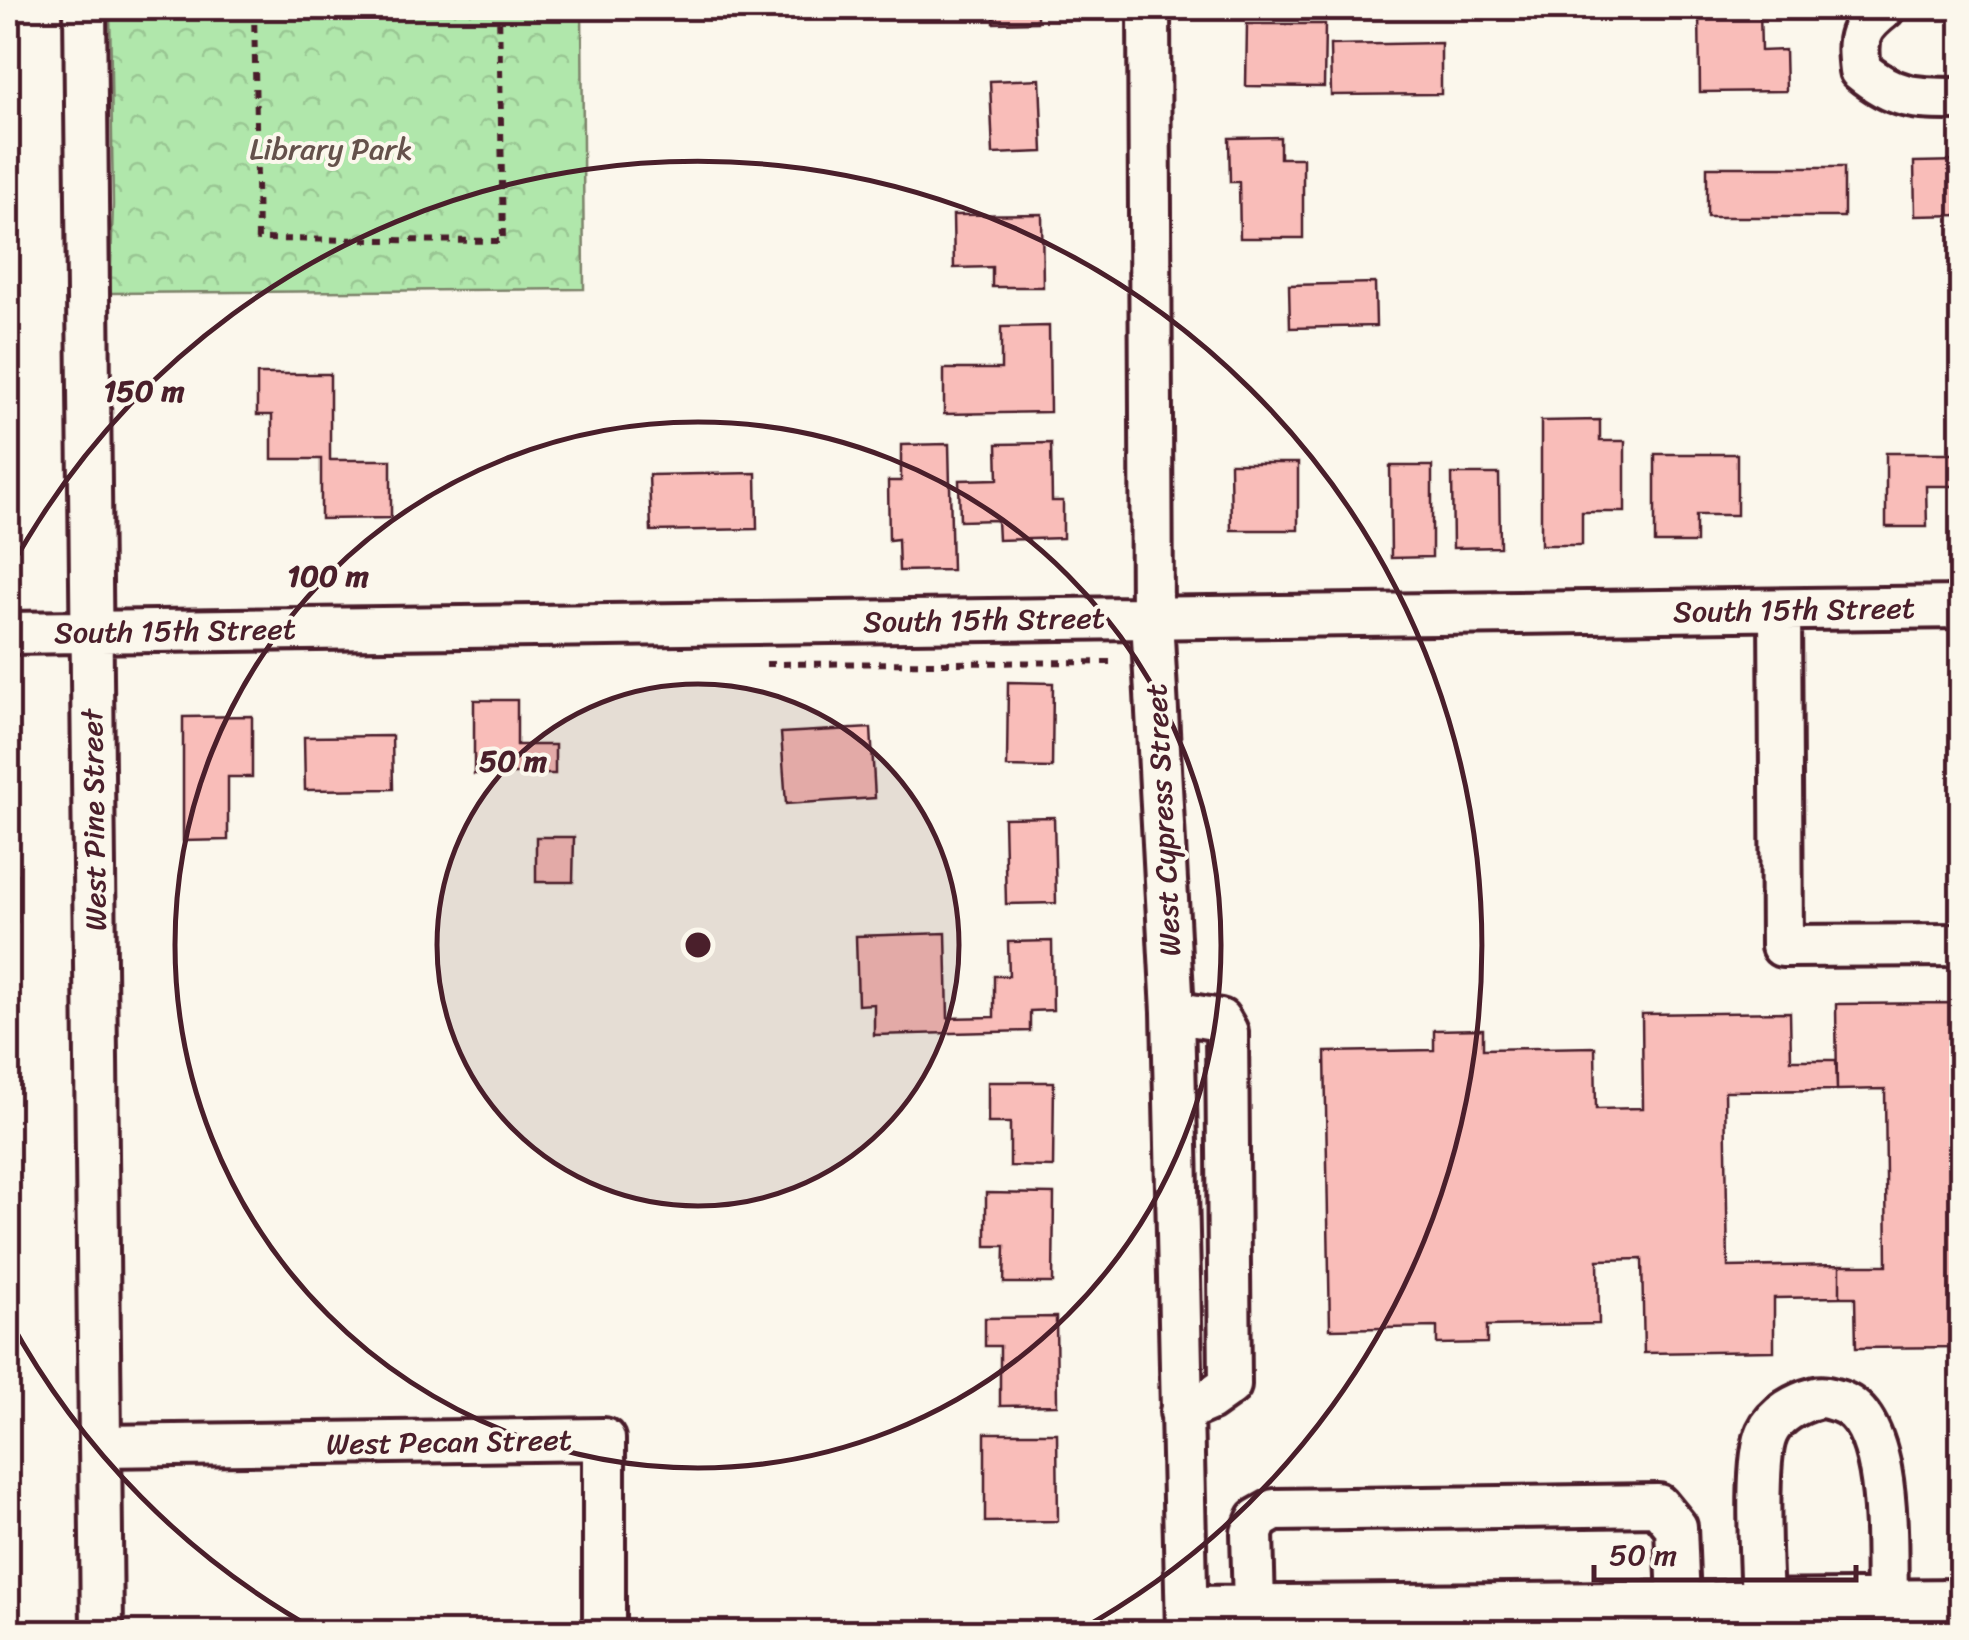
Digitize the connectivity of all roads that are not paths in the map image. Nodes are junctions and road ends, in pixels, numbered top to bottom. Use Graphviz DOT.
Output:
graph roads {
  1 [pos="85,8"];
  2 [pos="1150,8"];
  3 [pos="1884,8"];
  4 [pos="1962,99"];
  5 [pos="1962,608"];
  6 [pos="1780,610"];
  7 [pos="1152,618"];
  8 [pos="92,632"];
  9 [pos="8,633"];
  10 [pos="1962,945"];
  11 [pos="1173,1012"];
  12 [pos="1181,1412"];
  13 [pos="101,1446"];
  14 [pos="1887,1600"];
  15 [pos="1962,1600"];
  16 [pos="1762,1602"];
  17 [pos="1254,1606"];
  18 [pos="1686,1612"];
  19 [pos="1187,1620"];
  20 [pos="102,1632"];
  21 [pos="604,1632"];
  1 -- 8 [label="street, West Pine Street"];
  2 -- 7 [label="street, West Cypress Street"];
  3 -- 4 [label="street"];
  5 -- 6 [label="street, South 15th Street"];
  6 -- 7 [label="street, South 15th Street"];
  6 -- 10 [label="street"];
  7 -- 8 [label="street, South 15th Street"];
  7 -- 11 [label="street, West Cypress Street"];
  8 -- 9 [label="street, South 15th Street"];
  8 -- 13 [label="street, West Pine Street"];
  11 -- 12 [label="street, West Cypress Street"];
  11 -- 12 [label="street"];
  12 -- 19 [label="street, West Cypress Street"];
  13 -- 20 [label="street, West Pine Street"];
  13 -- 21 [label="street, West Pecan Street"];
  14 -- 15 [label="street"];
  14 -- 16 [label="street"];
  14 -- 16 [label="street"];
  16 -- 18 [label="street"];
  17 -- 18 [label="street"];
  17 -- 18 [label="street"];
  17 -- 19 [label="street"];
}
